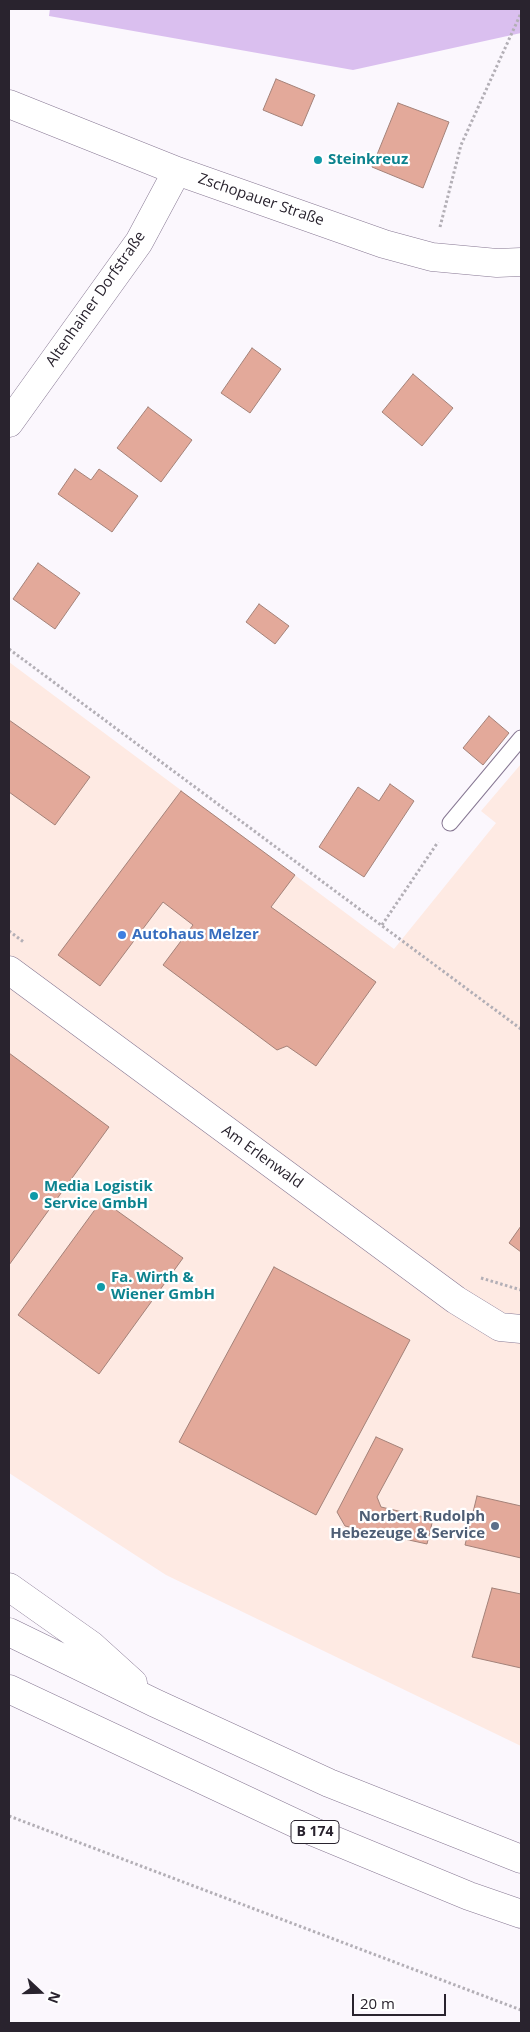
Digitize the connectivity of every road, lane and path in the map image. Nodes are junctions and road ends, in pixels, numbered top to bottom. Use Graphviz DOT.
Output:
graph roads {
  1 [pos="521,13"];
  2 [pos="9,104"];
  3 [pos="177,171"];
  4 [pos="432,257"];
  5 [pos="521,262"];
  6 [pos="9,423"];
  7 [pos="9,649"];
  8 [pos="521,738"];
  9 [pos="450,823"];
  10 [pos="382,925"];
  11 [pos="9,970"];
  12 [pos="521,1028"];
  13 [pos="521,1329"];
  14 [pos="9,1587"];
  15 [pos="9,1632"];
  16 [pos="9,1689"];
  17 [pos="155,1703"];
  18 [pos="9,1710"];
  19 [pos="114,1739"];
  20 [pos="9,1816"];
  21 [pos="521,1859"];
  22 [pos="521,1914"];
  23 [pos="521,2010"];
  1 -- 4 [label="path"];
  2 -- 3 [label="main road, Zschopauer Straße"];
  3 -- 4 [label="main road, Zschopauer Straße"];
  3 -- 6 [label="main road, Altenhainer Dorfstraße"];
  4 -- 5 [label="main road, Zschopauer Straße"];
  7 -- 10 [label="path"];
  8 -- 9 [label="lane"];
  9 -- 10 [label="path"];
  10 -- 12 [label="path"];
  11 -- 13 [label="main road, Am Erlenwald"];
  14 -- 17 [label="main road"];
  15 -- 17 [label="main road"];
  16 -- 19 [label="main road, B 174"];
  17 -- 21 [label="main road"];
  18 -- 19 [label="main road"];
  19 -- 22 [label="main road, B 174"];
  20 -- 23 [label="path"];
}
